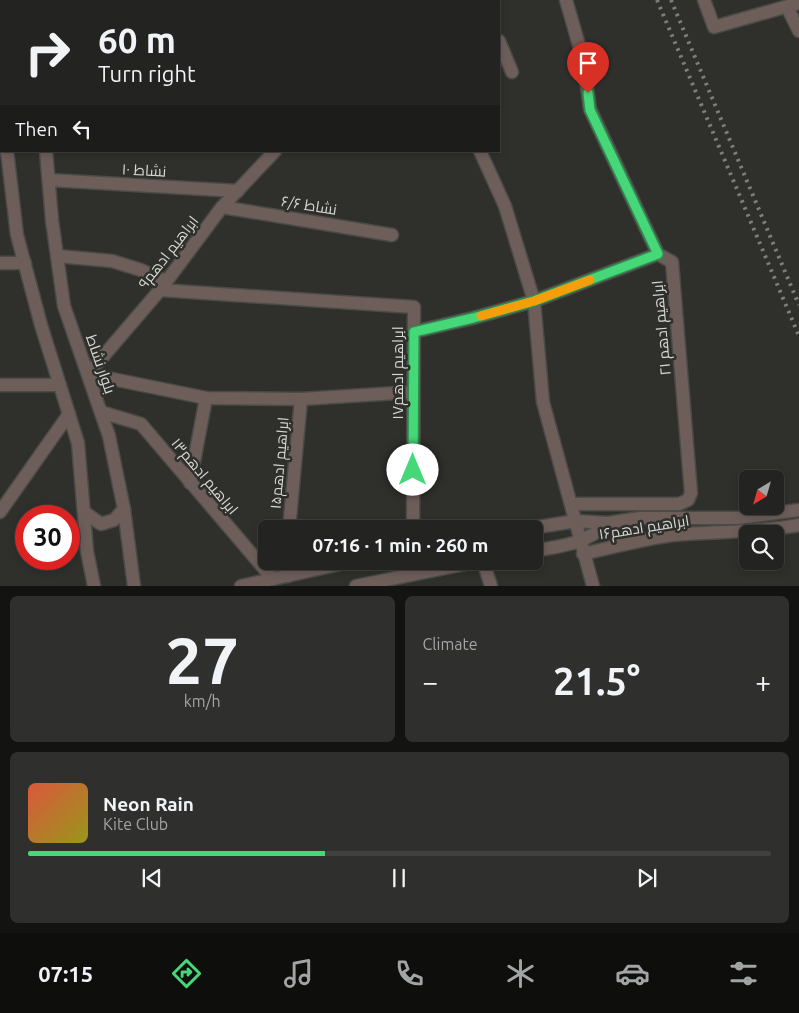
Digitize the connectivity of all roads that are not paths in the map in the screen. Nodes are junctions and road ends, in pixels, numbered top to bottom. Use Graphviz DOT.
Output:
graph roads {
  1 [pos="566,0"];
  2 [pos="704,0"];
  3 [pos="793,5"];
  4 [pos="799,32"];
  5 [pos="500,43"];
  6 [pos="512,72"];
  7 [pos="7,152"];
  8 [pos="46,152"];
  9 [pos="275,152"];
  10 [pos="480,152"];
  11 [pos="49,180"];
  12 [pos="238,191"];
  13 [pos="14,204"];
  14 [pos="0,205"];
  15 [pos="222,207"];
  16 [pos="392,235"];
  17 [pos="658,254"];
  18 [pos="57,256"];
  19 [pos="0,263"];
  20 [pos="25,263"];
  21 [pos="163,286"];
  22 [pos="534,301"];
  23 [pos="414,332"];
  24 [pos="88,374"];
  25 [pos="0,385"];
  26 [pos="60,385"];
  27 [pos="413,392"];
  28 [pos="206,398"];
  29 [pos="301,399"];
  30 [pos="101,412"];
  31 [pos="69,414"];
  32 [pos="190,483"];
  33 [pos="572,504"];
  34 [pos="124,509"];
  35 [pos="799,510"];
  36 [pos="0,512"];
  37 [pos="84,512"];
  38 [pos="290,520"];
  39 [pos="413,520"];
  40 [pos="576,521"];
  41 [pos="608,524"];
  42 [pos="799,525"];
  43 [pos="543,526"];
  44 [pos="582,548"];
  45 [pos="543,550"];
  46 [pos="288,570"];
  47 [pos="314,570"];
  48 [pos="443,570"];
  49 [pos="485,570"];
  50 [pos="288,576"];
  51 [pos="273,579"];
  52 [pos="392,582"];
  53 [pos="94,586"];
  54 [pos="134,586"];
  55 [pos="241,586"];
  56 [pos="356,586"];
  57 [pos="491,586"];
  58 [pos="593,586"];
  1 -- 17 [label="street, ابراهیم ادهم ۲۱"];
  2 -- 3 [label="street"];
  3 -- 4 [label="street"];
  5 -- 6 [label="street"];
  7 -- 13 [label="street"];
  8 -- 11 [label="street, بلوار نشاط"];
  9 -- 12 [label="street, ابراهیم ادهم۹"];
  10 -- 22 [label="street"];
  11 -- 12 [label="street, نشاط ۱۰"];
  11 -- 18 [label="street, بلوار نشاط"];
  12 -- 15 [label="street, ابراهیم ادهم۹"];
  13 -- 14 [label="street"];
  13 -- 20 [label="street"];
  15 -- 16 [label="street, نشاط ۶/۶"];
  15 -- 21 [label="street, ابراهیم ادهم۹"];
  17 -- 22 [label="street"];
  17 -- 33 [label="street, ابراهیم ادهم ۲۱"];
  18 -- 21 [label="street"];
  18 -- 24 [label="street, بلوار نشاط"];
  19 -- 20 [label="street"];
  20 -- 26 [label="street"];
  21 -- 23 [label="street, ابراهیم ادهم۱۷"];
  21 -- 24 [label="street, ابراهیم ادهم۹"];
  22 -- 23 [label="street"];
  22 -- 33 [label="street"];
  23 -- 27 [label="street, ابراهیم ادهم۱۷"];
  24 -- 28 [label="street"];
  24 -- 30 [label="street, بلوار نشاط"];
  25 -- 26 [label="street"];
  26 -- 31 [label="street"];
  27 -- 29 [label="street"];
  27 -- 39 [label="street, ابراهیم ادهم۱۷"];
  28 -- 29 [label="street"];
  28 -- 32 [label="street"];
  29 -- 38 [label="street, ابراهیم ادهم۱۵"];
  30 -- 32 [label="street, ابراهیم ادهم۱۳"];
  30 -- 34 [label="street, بلوار نشاط"];
  31 -- 36 [label="street"];
  31 -- 37 [label="street"];
  32 -- 51 [label="street, ابراهیم ادهم۱۳"];
  33 -- 40 [label="street"];
  34 -- 37 [label="street"];
  34 -- 54 [label="street, بلوار نشاط"];
  35 -- 41 [label="street"];
  37 -- 53 [label="street"];
  40 -- 41 [label="street"];
  40 -- 43 [label="street"];
  40 -- 44 [label="street"];
  41 -- 44 [label="street"];
  42 -- 44 [label="street, ابراهیم ادهم۱۶"];
  44 -- 45 [label="street, ابراهیم ادهم۱۶"];
  44 -- 58 [label="street"];
  46 -- 50 [label="street"];
  47 -- 50 [label="street"];
  48 -- 52 [label="street"];
  49 -- 57 [label="street"];
  50 -- 51 [label="street"];
  51 -- 55 [label="street"];
  52 -- 56 [label="street"];
}
